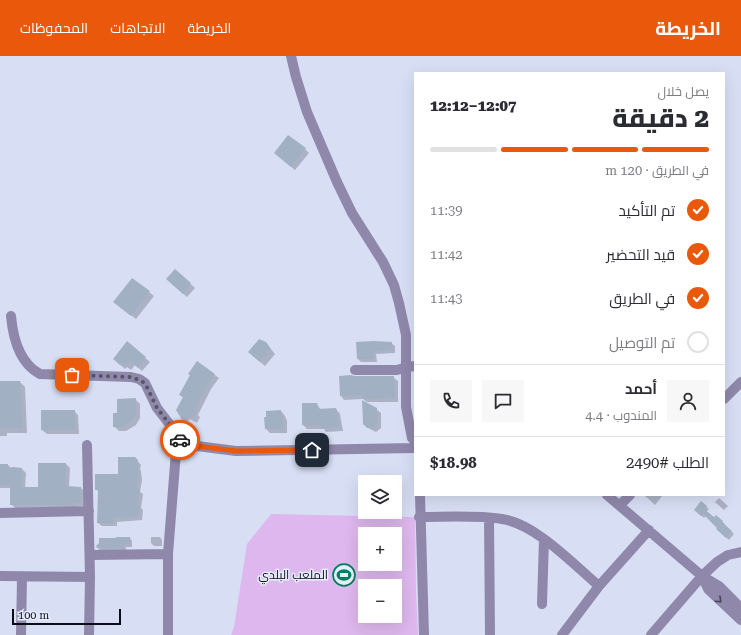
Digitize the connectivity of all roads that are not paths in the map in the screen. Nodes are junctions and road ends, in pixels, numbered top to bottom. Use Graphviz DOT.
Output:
graph roads {
  1 [pos="291,56"];
  2 [pos="11,316"];
  3 [pos="411,367"];
  4 [pos="355,370"];
  5 [pos="741,382"];
  6 [pos="725,398"];
  7 [pos="177,439"];
  8 [pos="414,440"];
  9 [pos="87,445"];
  10 [pos="414,448"];
  11 [pos="420,496"];
  12 [pos="608,496"];
  13 [pos="629,496"];
  14 [pos="620,505"];
  15 [pos="89,511"];
  16 [pos="0,512"];
  17 [pos="420,517"];
  18 [pos="490,518"];
  19 [pos="649,530"];
  20 [pos="544,539"];
  21 [pos="741,552"];
  22 [pos="168,554"];
  23 [pos="90,555"];
  24 [pos="0,576"];
  25 [pos="702,576"];
  26 [pos="22,577"];
  27 [pos="90,577"];
  28 [pos="599,586"];
  29 [pos="542,604"];
  30 [pos="741,608"];
  31 [pos="741,620"];
  32 [pos="21,635"];
  33 [pos="89,635"];
  34 [pos="168,635"];
  35 [pos="424,635"];
  36 [pos="490,635"];
  37 [pos="562,635"];
  38 [pos="651,635"];
  1 -- 3 [label="street"];
  2 -- 7 [label="street"];
  3 -- 4 [label="street"];
  3 -- 8 [label="street"];
  5 -- 6 [label="street"];
  7 -- 10 [label="street"];
  7 -- 22 [label="street"];
  9 -- 15 [label="street"];
  11 -- 17 [label="street"];
  12 -- 14 [label="street"];
  13 -- 14 [label="street"];
  14 -- 19 [label="street"];
  15 -- 16 [label="street"];
  15 -- 23 [label="street"];
  17 -- 18 [label="street"];
  17 -- 35 [label="street"];
  18 -- 20 [label="street"];
  18 -- 36 [label="street"];
  19 -- 25 [label="street"];
  19 -- 28 [label="street"];
  20 -- 28 [label="street"];
  20 -- 29 [label="street"];
  21 -- 25 [label="street"];
  22 -- 23 [label="street"];
  22 -- 34 [label="street"];
  23 -- 27 [label="street"];
  24 -- 26 [label="street"];
  25 -- 30 [label="street"];
  25 -- 31 [label="street, one-way"];
  25 -- 38 [label="street"];
  26 -- 27 [label="street"];
  26 -- 32 [label="street"];
  27 -- 33 [label="street"];
  28 -- 37 [label="street"];
}
